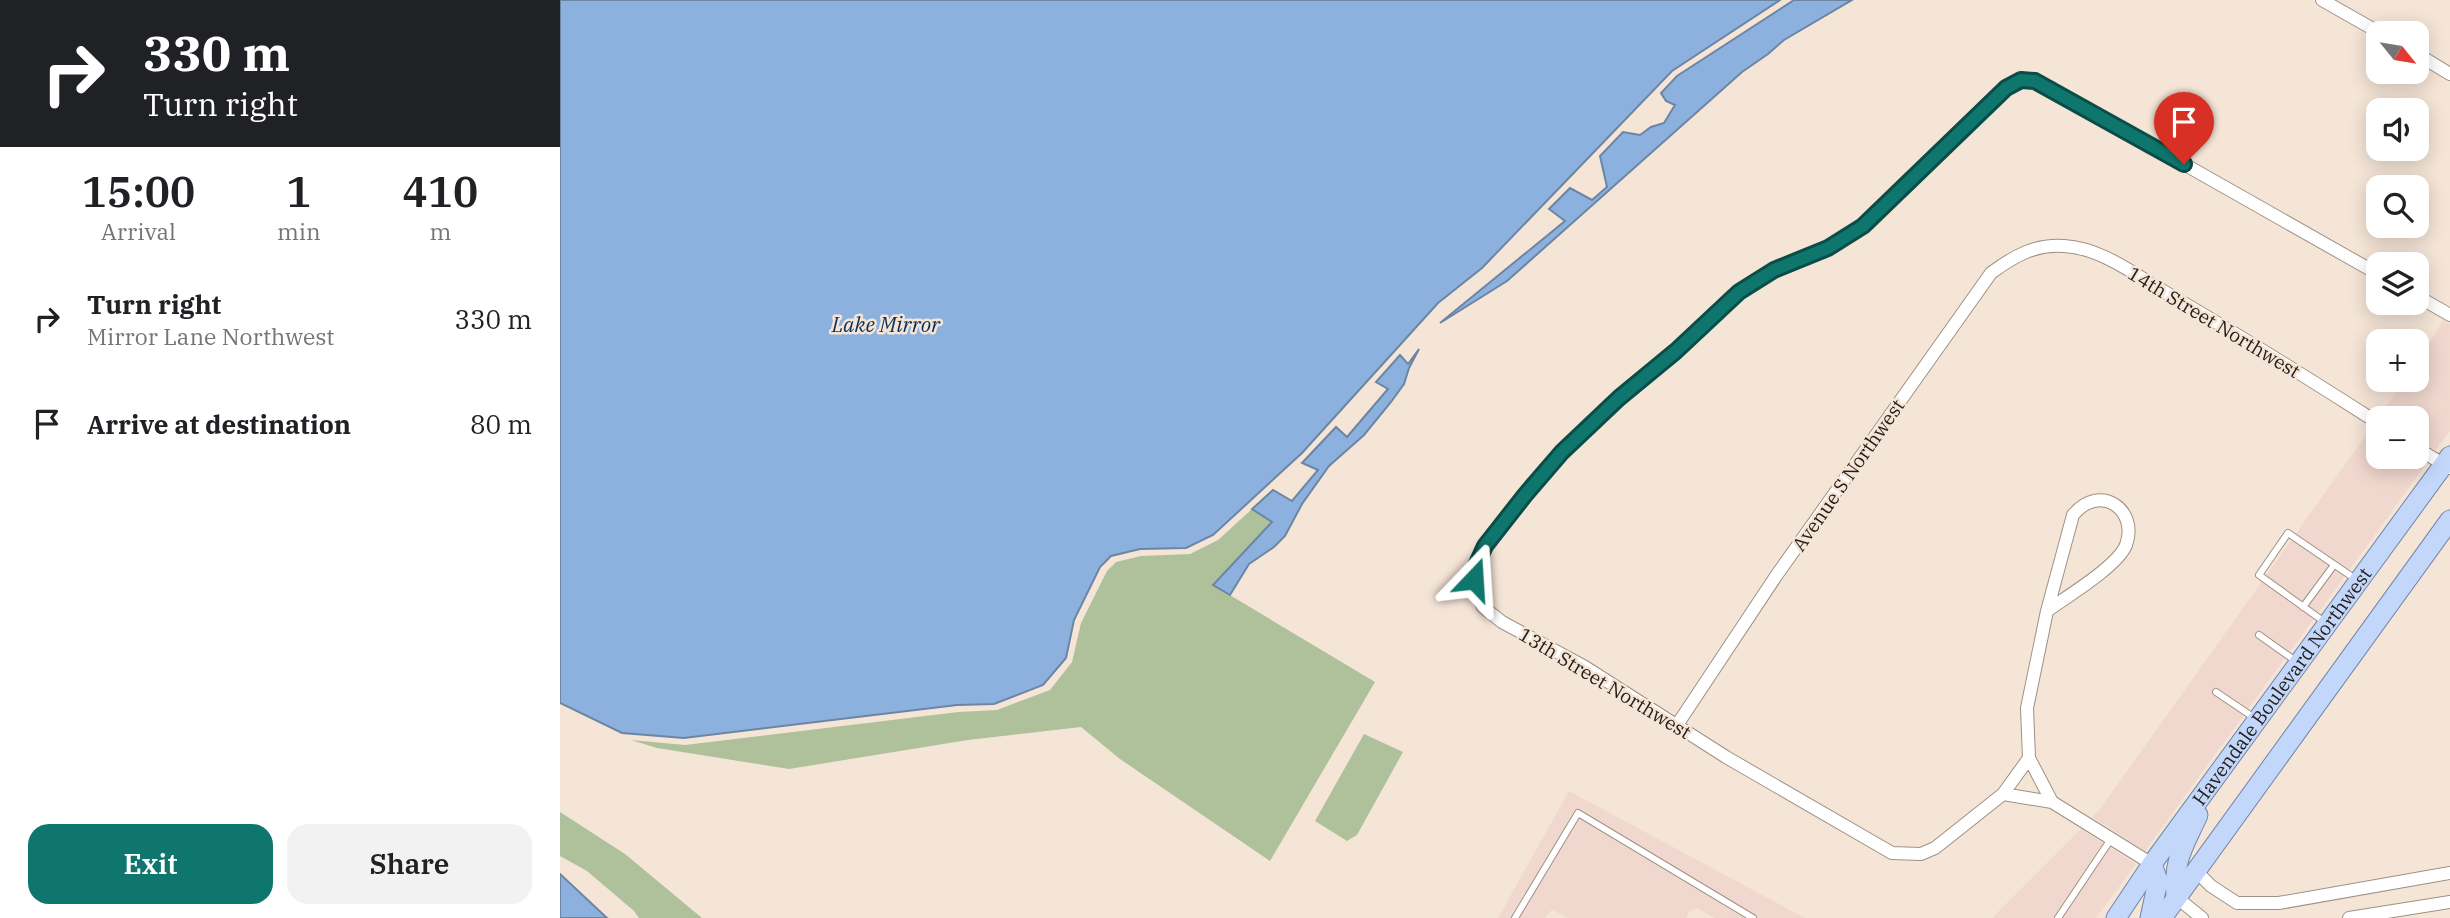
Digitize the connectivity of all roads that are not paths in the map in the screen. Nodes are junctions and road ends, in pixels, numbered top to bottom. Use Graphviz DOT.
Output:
graph roads {
  1 [pos="2322,0"];
  2 [pos="2366,25"];
  3 [pos="2429,61"];
  4 [pos="2450,74"];
  5 [pos="2040,247"];
  6 [pos="2366,267"];
  7 [pos="2429,303"];
  8 [pos="2450,315"];
  9 [pos="2366,415"];
  10 [pos="2429,454"];
  11 [pos="2448,463"];
  12 [pos="2450,520"];
  13 [pos="2334,565"];
  14 [pos="2358,581"];
  15 [pos="2304,607"];
  16 [pos="2047,611"];
  17 [pos="2328,624"];
  18 [pos="2259,635"];
  19 [pos="2298,664"];
  20 [pos="2216,692"];
  21 [pos="2258,720"];
  22 [pos="1677,725"];
  23 [pos="2029,758"];
  24 [pos="2216,776"];
  25 [pos="2003,794"];
  26 [pos="2052,802"];
  27 [pos="2111,839"];
  28 [pos="2152,864"];
  29 [pos="2195,870"];
  30 [pos="2450,873"];
  31 [pos="2176,897"];
  32 [pos="2450,902"];
  33 [pos="1515,918"];
  34 [pos="1754,918"];
  35 [pos="2058,918"];
  36 [pos="2116,918"];
  37 [pos="2150,918"];
  38 [pos="2162,918"];
  39 [pos="2202,918"];
  40 [pos="2355,918"];
  1 -- 2 [label="street"];
  3 -- 4 [label="street"];
  5 -- 9 [label="street, 14th Street Northwest"];
  5 -- 22 [label="street, Avenue S Northwest"];
  6 -- 22 [label="street, 13th Street Northwest"];
  7 -- 8 [label="street"];
  10 -- 11 [label="street"];
  11 -- 14 [label="main road, Havendale Boulevard Northwest"];
  12 -- 29 [label="main road, Havendale Boulevard Northwest"];
  13 -- 14 [label="lane"];
  13 -- 15 [label="lane"];
  13 -- 15 [label="lane"];
  14 -- 17 [label="main road, Havendale Boulevard Northwest"];
  15 -- 17 [label="lane"];
  16 -- 16 [label="street"];
  16 -- 23 [label="street"];
  17 -- 19 [label="main road, Havendale Boulevard Northwest"];
  18 -- 19 [label="lane"];
  19 -- 21 [label="main road, Havendale Boulevard Northwest"];
  20 -- 21 [label="lane"];
  21 -- 24 [label="main road, Havendale Boulevard Northwest"];
  22 -- 25 [label="street, 13th Street Northwest"];
  23 -- 25 [label="street, 13th Street Northwest"];
  23 -- 26 [label="street"];
  24 -- 28 [label="main road, Havendale Boulevard Northwest"];
  24 -- 31 [label="main road"];
  25 -- 26 [label="street"];
  26 -- 27 [label="street"];
  27 -- 28 [label="street"];
  27 -- 35 [label="lane"];
  28 -- 36 [label="main road, Havendale Boulevard Northwest"];
  28 -- 37 [label="main road"];
  29 -- 30 [label="street"];
  29 -- 31 [label="main road, Havendale Boulevard Northwest"];
  31 -- 38 [label="main road, Havendale Boulevard Northwest"];
  31 -- 39 [label="street"];
  32 -- 40 [label="street"];
  33 -- 34 [label="lane"];
}
